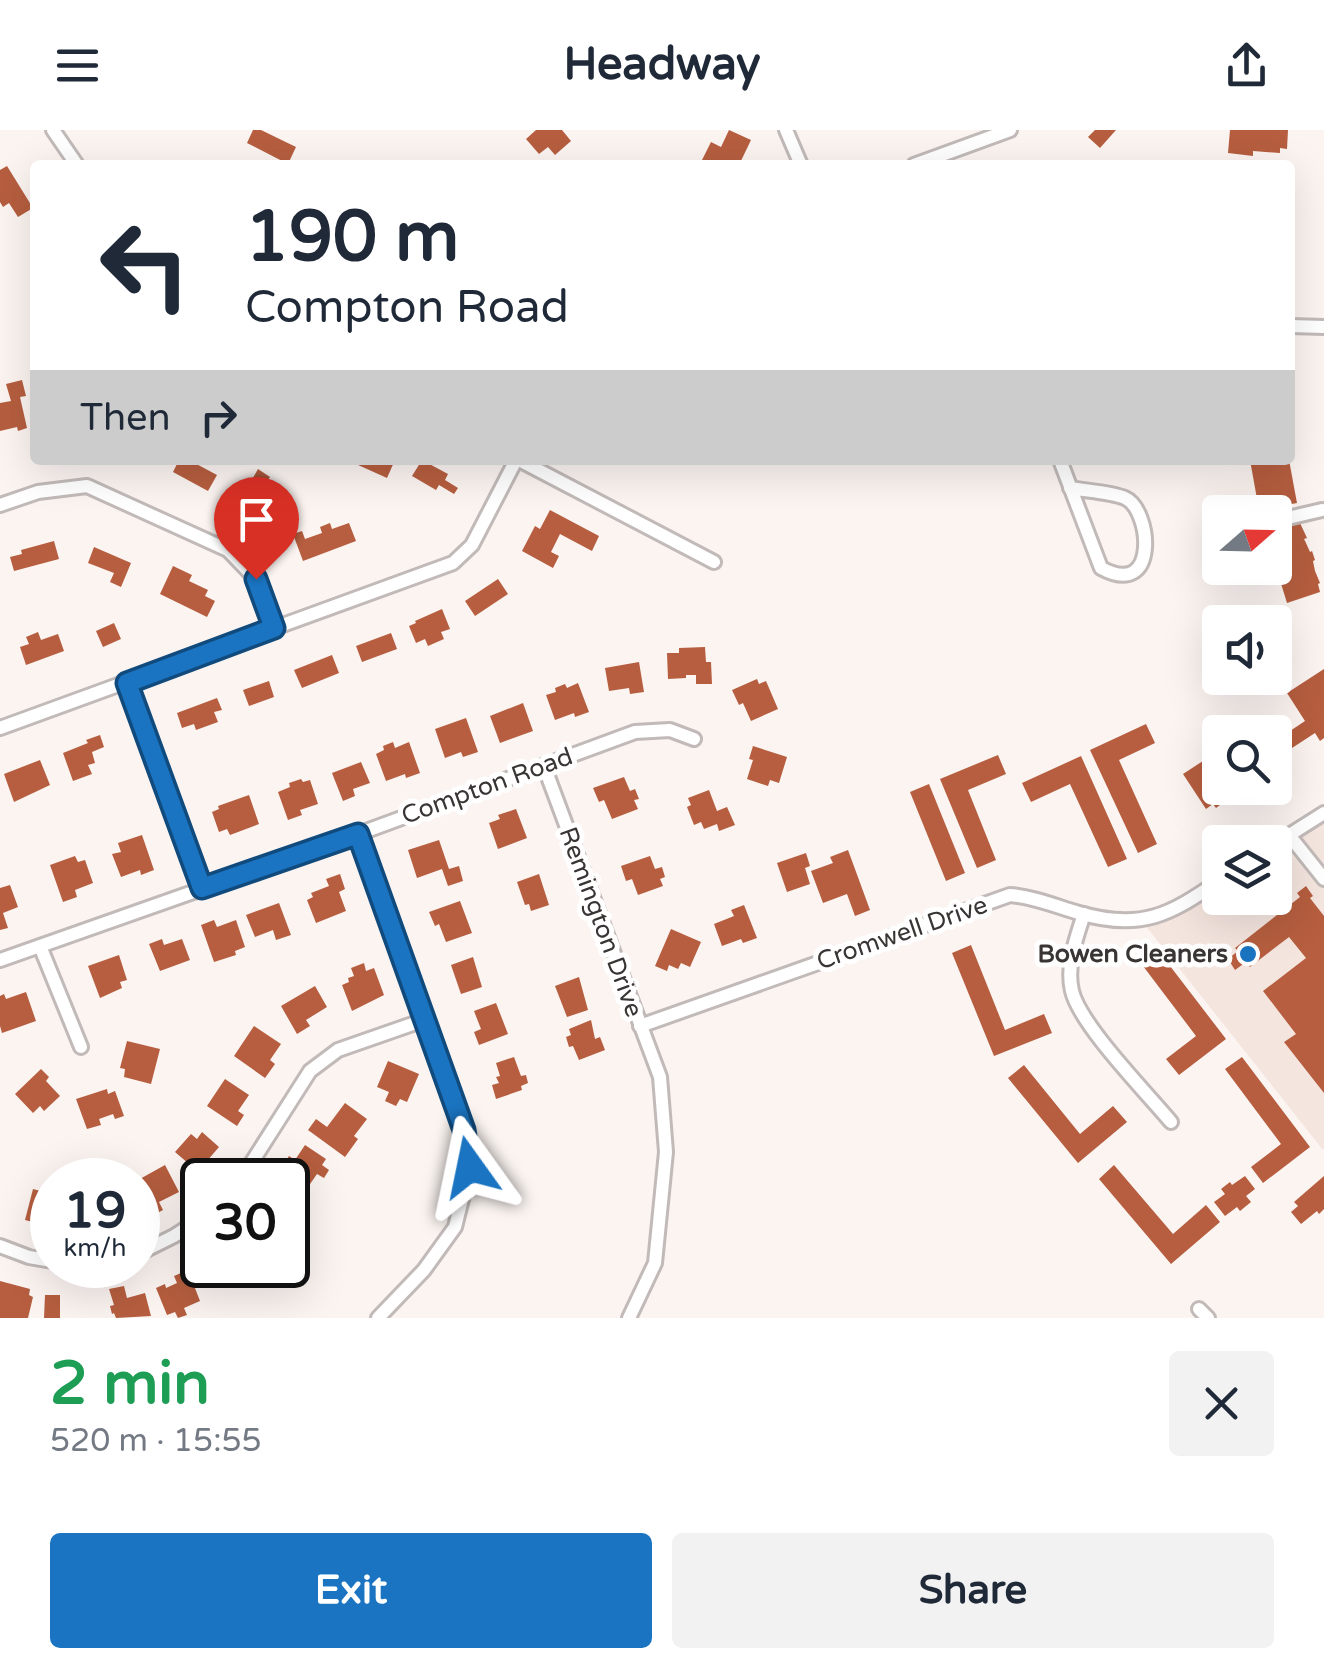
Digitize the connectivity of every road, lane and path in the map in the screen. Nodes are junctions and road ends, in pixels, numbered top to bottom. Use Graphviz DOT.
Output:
graph roads {
  1 [pos="54,130"];
  2 [pos="786,130"];
  3 [pos="1010,130"];
  4 [pos="73,160"];
  5 [pos="799,160"];
  6 [pos="928,160"];
  7 [pos="1295,326"];
  8 [pos="1324,327"];
  9 [pos="515,465"];
  10 [pos="528,465"];
  11 [pos="1062,465"];
  12 [pos="1070,488"];
  13 [pos="0,505"];
  14 [pos="1322,510"];
  15 [pos="1292,517"];
  16 [pos="714,562"];
  17 [pos="274,628"];
  18 [pos="127,683"];
  19 [pos="0,728"];
  20 [pos="694,740"];
  21 [pos="544,766"];
  22 [pos="1324,812"];
  23 [pos="1292,833"];
  24 [pos="358,834"];
  25 [pos="1292,839"];
  26 [pos="1324,879"];
  27 [pos="202,888"];
  28 [pos="1202,891"];
  29 [pos="1084,914"];
  30 [pos="40,946"];
  31 [pos="0,960"];
  32 [pos="424,1020"];
  33 [pos="640,1026"];
  34 [pos="81,1047"];
  35 [pos="1171,1122"];
  36 [pos="255,1158"];
  37 [pos="0,1246"];
  38 [pos="30,1256"];
  39 [pos="378,1318"];
  40 [pos="629,1318"];
  1 -- 4 [label="street"];
  2 -- 5 [label="street"];
  3 -- 6 [label="street"];
  7 -- 8 [label="street"];
  9 -- 17 [label="street"];
  10 -- 16 [label="street"];
  11 -- 12 [label="street"];
  12 -- 12 [label="street"];
  13 -- 17 [label="street"];
  14 -- 15 [label="street"];
  17 -- 18 [label="street"];
  18 -- 19 [label="street"];
  18 -- 27 [label="street"];
  20 -- 21 [label="street, Compton Road"];
  21 -- 24 [label="street, Compton Road"];
  21 -- 33 [label="street, Remington Drive"];
  22 -- 23 [label="street"];
  24 -- 27 [label="street, Compton Road"];
  24 -- 32 [label="street"];
  25 -- 26 [label="street"];
  27 -- 30 [label="street, Compton Road"];
  28 -- 29 [label="street, Cromwell Drive"];
  29 -- 33 [label="street, Cromwell Drive"];
  29 -- 35 [label="street"];
  30 -- 31 [label="street, Compton Road"];
  30 -- 34 [label="street"];
  32 -- 36 [label="street"];
  32 -- 39 [label="street"];
  33 -- 40 [label="street, Remington Drive"];
  37 -- 38 [label="street"];
}
